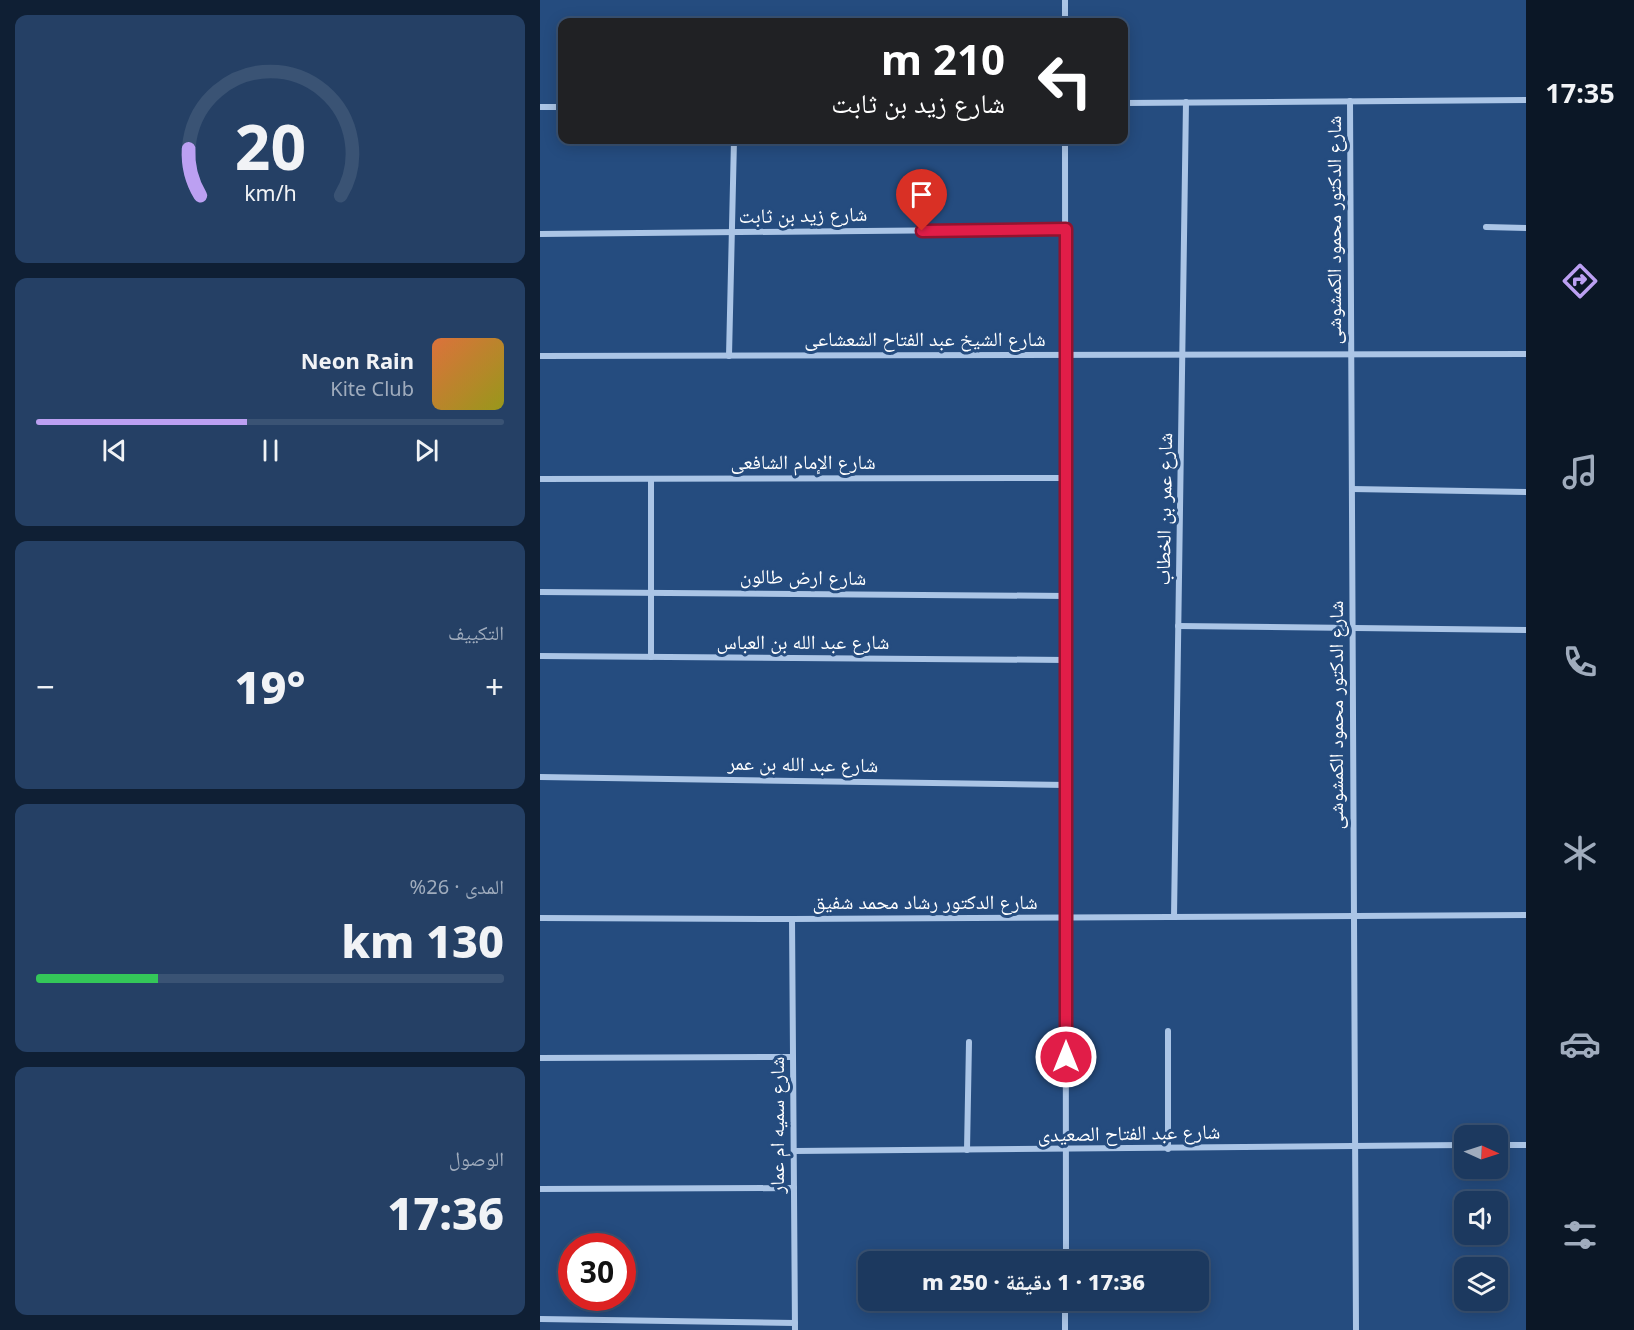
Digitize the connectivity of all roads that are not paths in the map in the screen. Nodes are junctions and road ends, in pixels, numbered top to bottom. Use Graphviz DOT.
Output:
graph roads {
  1 [pos="1065,0"];
  2 [pos="1065,18"];
  3 [pos="1526,100"];
  4 [pos="1350,101"];
  5 [pos="1186,102"];
  6 [pos="1128,103"];
  7 [pos="540,107"];
  8 [pos="558,107"];
  9 [pos="734,144"];
  10 [pos="1065,144"];
  11 [pos="1486,227"];
  12 [pos="1526,228"];
  13 [pos="1066,229"];
  14 [pos="731,232"];
  15 [pos="540,234"];
  16 [pos="1526,354"];
  17 [pos="1065,355"];
  18 [pos="1182,355"];
  19 [pos="1351,355"];
  20 [pos="540,356"];
  21 [pos="729,356"];
  22 [pos="1066,478"];
  23 [pos="540,479"];
  24 [pos="651,479"];
  25 [pos="1352,489"];
  26 [pos="1526,492"];
  27 [pos="540,592"];
  28 [pos="651,592"];
  29 [pos="1066,596"];
  30 [pos="1178,626"];
  31 [pos="1353,628"];
  32 [pos="1526,630"];
  33 [pos="540,656"];
  34 [pos="651,657"];
  35 [pos="1066,660"];
  36 [pos="540,777"];
  37 [pos="1066,785"];
  38 [pos="1526,915"];
  39 [pos="1353,916"];
  40 [pos="1066,917"];
  41 [pos="1174,917"];
  42 [pos="540,918"];
  43 [pos="792,919"];
  44 [pos="1168,1031"];
  45 [pos="969,1042"];
  46 [pos="793,1057"];
  47 [pos="540,1058"];
  48 [pos="1454,1145"];
  49 [pos="1508,1145"];
  50 [pos="1526,1145"];
  51 [pos="1354,1147"];
  52 [pos="1168,1149"];
  53 [pos="967,1150"];
  54 [pos="1066,1150"];
  55 [pos="794,1151"];
  56 [pos="794,1188"];
  57 [pos="540,1189"];
  58 [pos="1066,1251"];
  59 [pos="1065,1311"];
  60 [pos="540,1319"];
  61 [pos="795,1326"];
  62 [pos="1065,1330"];
  63 [pos="1356,1330"];
  1 -- 2 [label="street"];
  3 -- 4 [label="street"];
  4 -- 5 [label="street"];
  4 -- 19 [label="street, شارع الدكتور محمود الكمشوشى"];
  5 -- 6 [label="street"];
  5 -- 18 [label="street, شارع عمر بن الخطاب"];
  7 -- 8 [label="street"];
  9 -- 14 [label="street"];
  10 -- 13 [label="street"];
  11 -- 12 [label="street"];
  13 -- 14 [label="street, شارع زيد بن ثابت"];
  13 -- 17 [label="street"];
  14 -- 15 [label="street, شارع زيد بن ثابت"];
  14 -- 21 [label="street"];
  16 -- 19 [label="street, شارع الشيخ عبد الفتاح الشعشاعى"];
  17 -- 18 [label="street, شارع الشيخ عبد الفتاح الشعشاعى"];
  17 -- 21 [label="street, شارع الشيخ عبد الفتاح الشعشاعى"];
  17 -- 22 [label="street"];
  18 -- 19 [label="street, شارع الشيخ عبد الفتاح الشعشاعى"];
  18 -- 30 [label="street, شارع عمر بن الخطاب"];
  19 -- 25 [label="street, شارع الدكتور محمود الكمشوشى"];
  20 -- 21 [label="street, شارع الشيخ عبد الفتاح الشعشاعى"];
  22 -- 24 [label="street, شارع الإمام الشافعى"];
  22 -- 29 [label="street"];
  23 -- 24 [label="street, شارع الإمام الشافعى"];
  24 -- 28 [label="street"];
  25 -- 26 [label="street"];
  25 -- 31 [label="street, شارع الدكتور محمود الكمشوشى"];
  27 -- 28 [label="street, شارع ارض طالون"];
  28 -- 29 [label="street, شارع ارض طالون"];
  28 -- 34 [label="street"];
  29 -- 35 [label="street"];
  30 -- 31 [label="street"];
  30 -- 41 [label="street, شارع عمر بن الخطاب"];
  31 -- 32 [label="street"];
  31 -- 39 [label="street, شارع الدكتور محمود الكمشوشى"];
  33 -- 34 [label="street, شارع عبد الله بن العباس"];
  34 -- 35 [label="street, شارع عبد الله بن العباس"];
  35 -- 37 [label="street"];
  36 -- 37 [label="street, شارع عبد الله بن عمر"];
  37 -- 40 [label="street"];
  38 -- 39 [label="street, شارع الدكتور رشاد محمد شفيق"];
  39 -- 41 [label="street, شارع الدكتور رشاد محمد شفيق"];
  39 -- 51 [label="street, شارع الدكتور محمود الكمشوشى"];
  40 -- 41 [label="street, شارع الدكتور رشاد محمد شفيق"];
  40 -- 43 [label="street, شارع الدكتور رشاد محمد شفيق"];
  40 -- 54 [label="street"];
  42 -- 43 [label="street, شارع الدكتور رشاد محمد شفيق"];
  43 -- 46 [label="street, شارع سميه ام عمار"];
  44 -- 52 [label="street"];
  45 -- 53 [label="street"];
  46 -- 47 [label="street"];
  46 -- 55 [label="street, شارع سميه ام عمار"];
  48 -- 51 [label="street, شارع عبد الفتاح الصعيدى"];
  49 -- 50 [label="street"];
  51 -- 52 [label="street, شارع عبد الفتاح الصعيدى"];
  51 -- 63 [label="street, شارع الدكتور محمود الكمشوشى"];
  52 -- 54 [label="street, شارع عبد الفتاح الصعيدى"];
  53 -- 54 [label="street, شارع عبد الفتاح الصعيدى"];
  53 -- 55 [label="street, شارع عبد الفتاح الصعيدى"];
  54 -- 58 [label="street"];
  55 -- 56 [label="street, شارع سميه ام عمار"];
  56 -- 57 [label="street"];
  56 -- 61 [label="street, شارع سميه ام عمار"];
  59 -- 62 [label="street"];
  60 -- 61 [label="street"];
}
